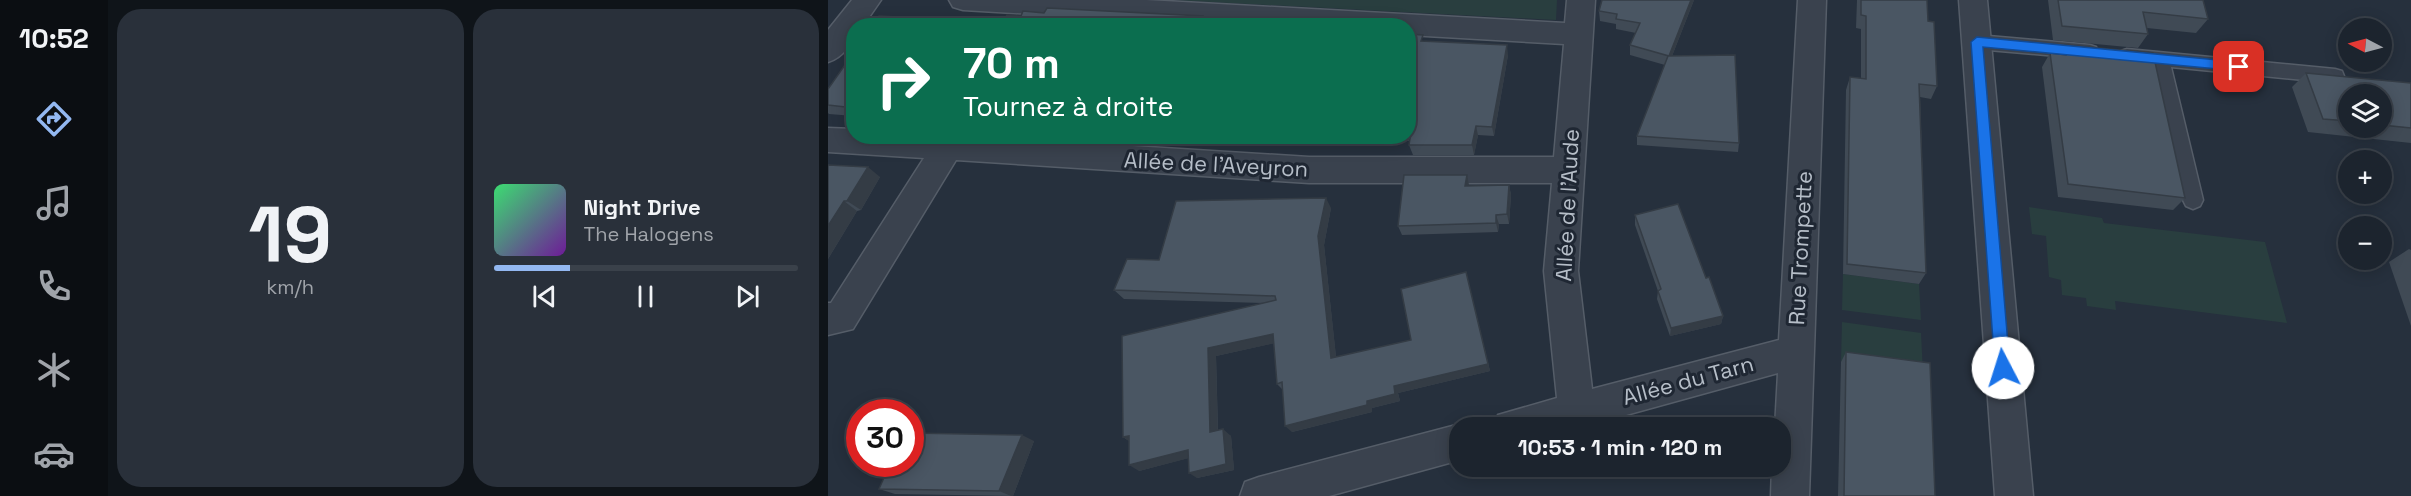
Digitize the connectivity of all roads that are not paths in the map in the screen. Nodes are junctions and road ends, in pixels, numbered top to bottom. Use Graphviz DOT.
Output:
graph roads {
  1 [pos="867,0"];
  2 [pos="963,0"];
  3 [pos="1581,0"];
  4 [pos="1812,0"];
  5 [pos="1973,0"];
  6 [pos="853,18"];
  7 [pos="1289,18"];
  8 [pos="1416,25"];
  9 [pos="846,27"];
  10 [pos="1578,34"];
  11 [pos="1977,42"];
  12 [pos="828,51"];
  13 [pos="2160,59"];
  14 [pos="2355,78"];
  15 [pos="828,140"];
  16 [pos="846,141"];
  17 [pos="897,144"];
  18 [pos="948,147"];
  19 [pos="1568,170"];
  20 [pos="2193,200"];
  21 [pos="828,319"];
  22 [pos="1796,352"];
  23 [pos="1576,410"];
  24 [pos="1551,417"];
  25 [pos="1449,445"];
  26 [pos="1259,496"];
  27 [pos="1790,496"];
  28 [pos="2014,496"];
  1 -- 6 [label="street"];
  2 -- 7 [label="street"];
  3 -- 10 [label="street, Allée de l'Aude"];
  4 -- 22 [label="street, Rue Trompette"];
  5 -- 11 [label="street"];
  8 -- 10 [label="street"];
  9 -- 12 [label="street"];
  10 -- 19 [label="street, Allée de l'Aude"];
  11 -- 13 [label="lane"];
  11 -- 28 [label="street"];
  13 -- 14 [label="lane"];
  13 -- 20 [label="lane"];
  15 -- 16 [label="street, Allée de l'Aveyron"];
  17 -- 18 [label="street, Allée de l'Aveyron"];
  18 -- 19 [label="street, Allée de l'Aveyron"];
  18 -- 21 [label="street"];
  19 -- 23 [label="street, Allée de l'Aude"];
  22 -- 23 [label="street, Allée du Tarn"];
  22 -- 27 [label="street, Rue Trompette"];
  23 -- 24 [label="street, Allée du Tarn"];
  25 -- 26 [label="street"];
}
